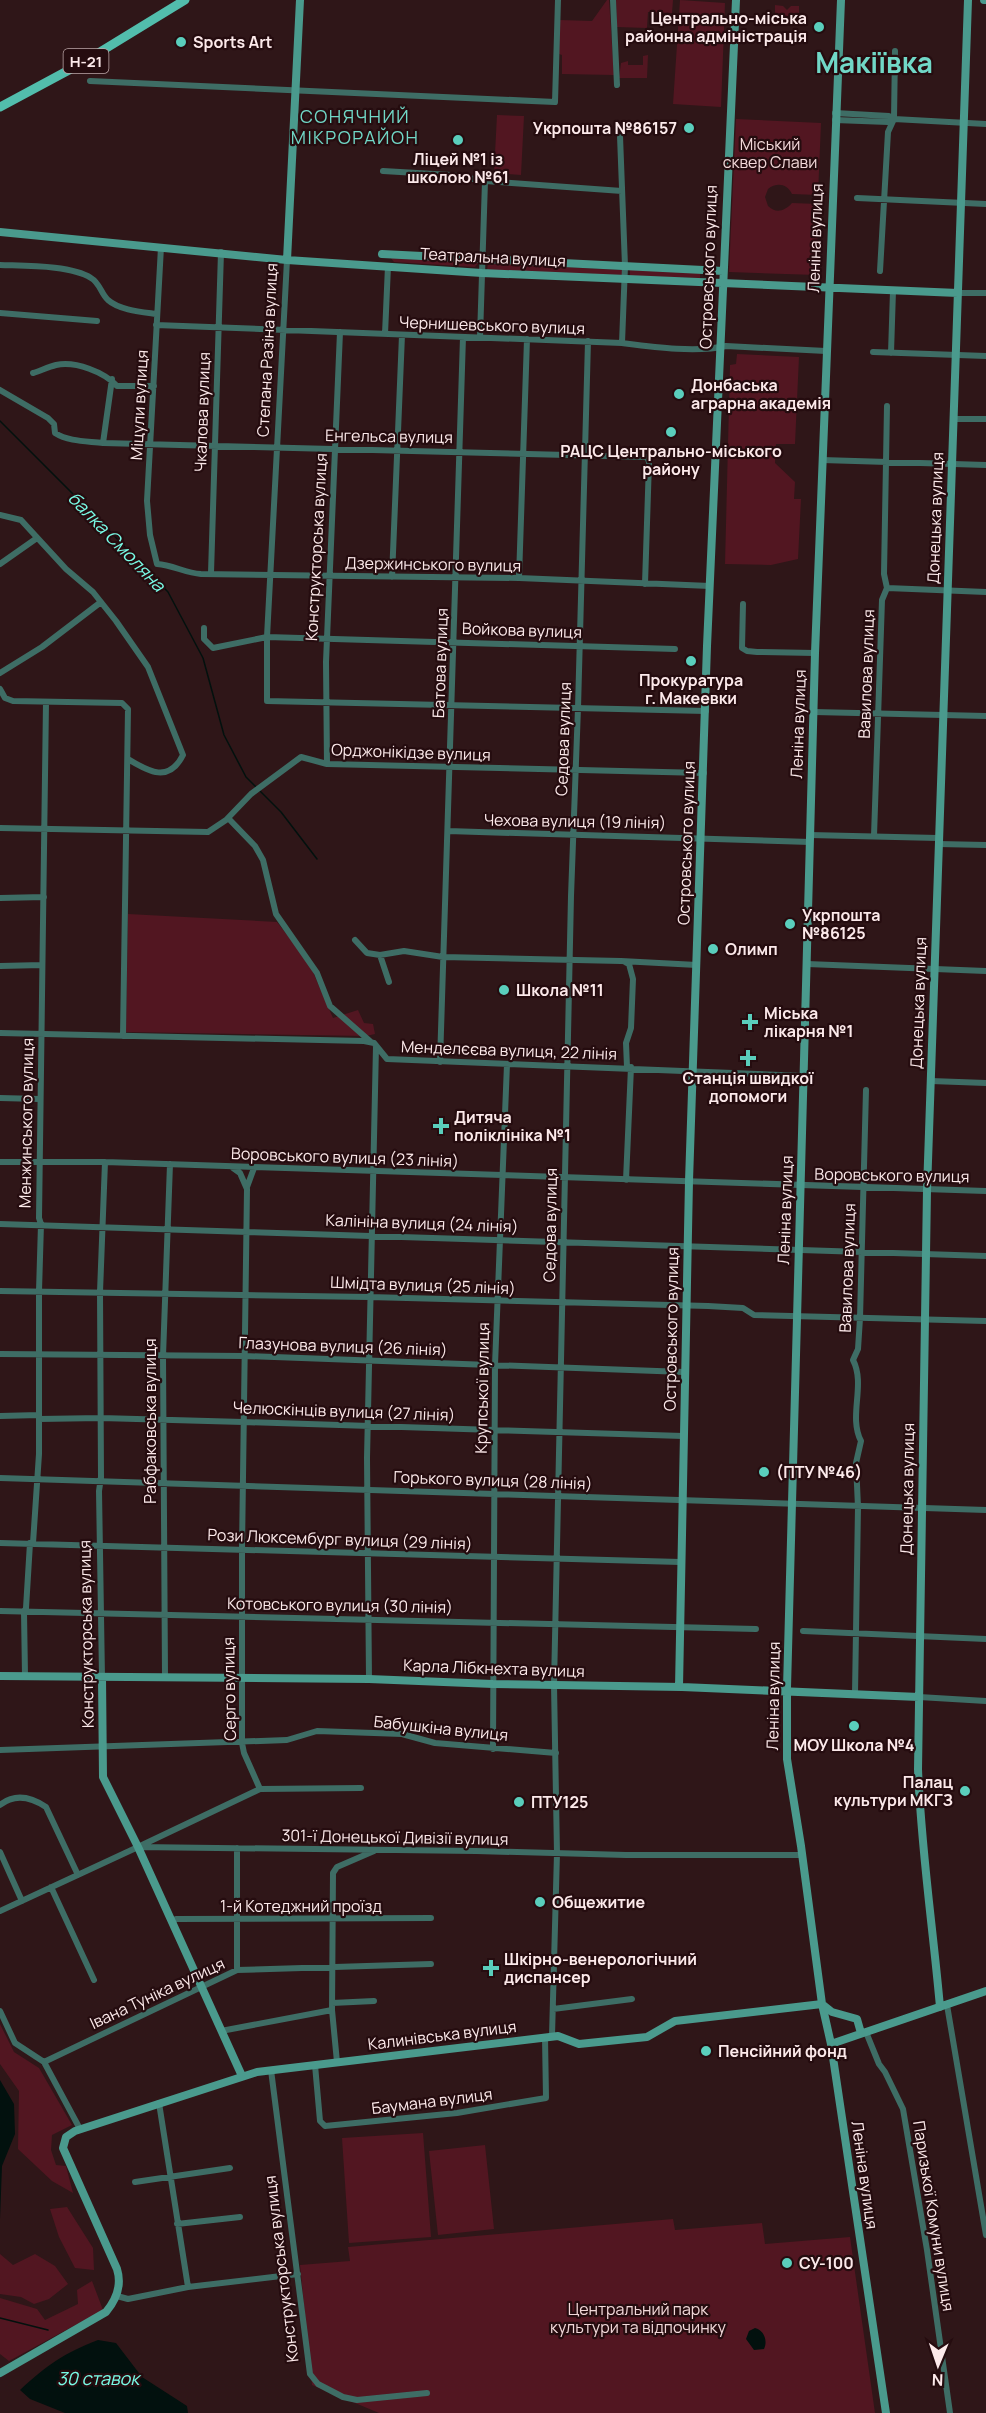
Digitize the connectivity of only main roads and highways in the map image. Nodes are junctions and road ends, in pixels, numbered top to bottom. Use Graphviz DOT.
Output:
graph roads {
  1 [pos="184,0"];
  2 [pos="0,107"];
  1 -- 2 [label="main road, Н-21"];
}
